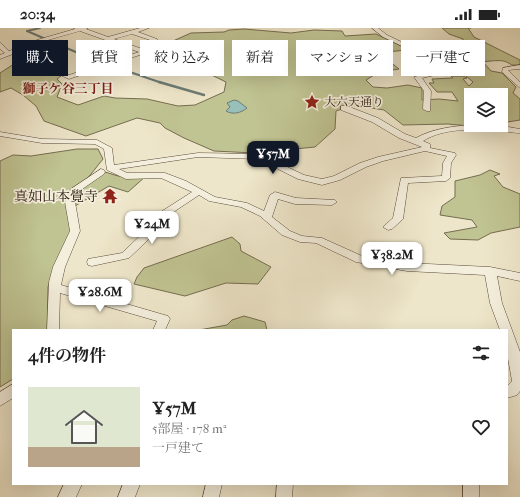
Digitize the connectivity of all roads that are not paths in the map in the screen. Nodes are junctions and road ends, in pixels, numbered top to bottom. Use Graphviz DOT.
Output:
graph roads {
  1 [pos="80,28"];
  2 [pos="146,28"];
  3 [pos="375,28"];
  4 [pos="133,32"];
  5 [pos="108,39"];
  6 [pos="155,40"];
  7 [pos="0,44"];
  8 [pos="140,50"];
  9 [pos="10,52"];
  10 [pos="140,54"];
  11 [pos="0,57"];
  12 [pos="520,67"];
  13 [pos="520,86"];
  14 [pos="344,108"];
  15 [pos="427,109"];
  16 [pos="520,131"];
  17 [pos="0,134"];
  18 [pos="417,141"];
  19 [pos="425,149"];
  20 [pos="106,170"];
  21 [pos="393,178"];
  22 [pos="404,180"];
  23 [pos="198,192"];
  24 [pos="332,202"];
  25 [pos="267,217"];
  26 [pos="388,227"];
  27 [pos="92,262"];
  28 [pos="490,271"];
  29 [pos="520,277"];
  30 [pos="56,288"];
  31 [pos="53,329"];
  32 [pos="159,329"];
  33 [pos="506,329"];
  34 [pos="508,337"];
  35 [pos="12,391"];
  36 [pos="508,392"];
  37 [pos="0,400"];
  38 [pos="73,485"];
  39 [pos="132,485"];
  40 [pos="214,485"];
  41 [pos="285,485"];
  42 [pos="471,485"];
  43 [pos="66,497"];
  44 [pos="126,497"];
  45 [pos="212,497"];
  46 [pos="284,497"];
  47 [pos="471,497"];
  1 -- 5 [label="street"];
  1 -- 9 [label="street"];
  2 -- 4 [label="street"];
  3 -- 15 [label="street"];
  4 -- 5 [label="street"];
  4 -- 6 [label="street"];
  5 -- 8 [label="street"];
  7 -- 9 [label="street"];
  9 -- 10 [label="street"];
  9 -- 11 [label="street"];
  12 -- 13 [label="street"];
  14 -- 18 [label="street"];
  16 -- 18 [label="street"];
  17 -- 20 [label="street"];
  18 -- 19 [label="street"];
  19 -- 20 [label="street"];
  19 -- 22 [label="street"];
  20 -- 23 [label="street"];
  20 -- 30 [label="street"];
  21 -- 22 [label="street"];
  22 -- 26 [label="street"];
  23 -- 25 [label="street"];
  23 -- 27 [label="street"];
  24 -- 25 [label="street"];
  25 -- 28 [label="street"];
  28 -- 29 [label="street"];
  28 -- 33 [label="street"];
  30 -- 31 [label="street"];
  30 -- 32 [label="street"];
  34 -- 36 [label="street"];
  35 -- 37 [label="street"];
  38 -- 43 [label="street"];
  39 -- 44 [label="street"];
  40 -- 45 [label="street"];
  41 -- 46 [label="street"];
  42 -- 47 [label="street"];
}
